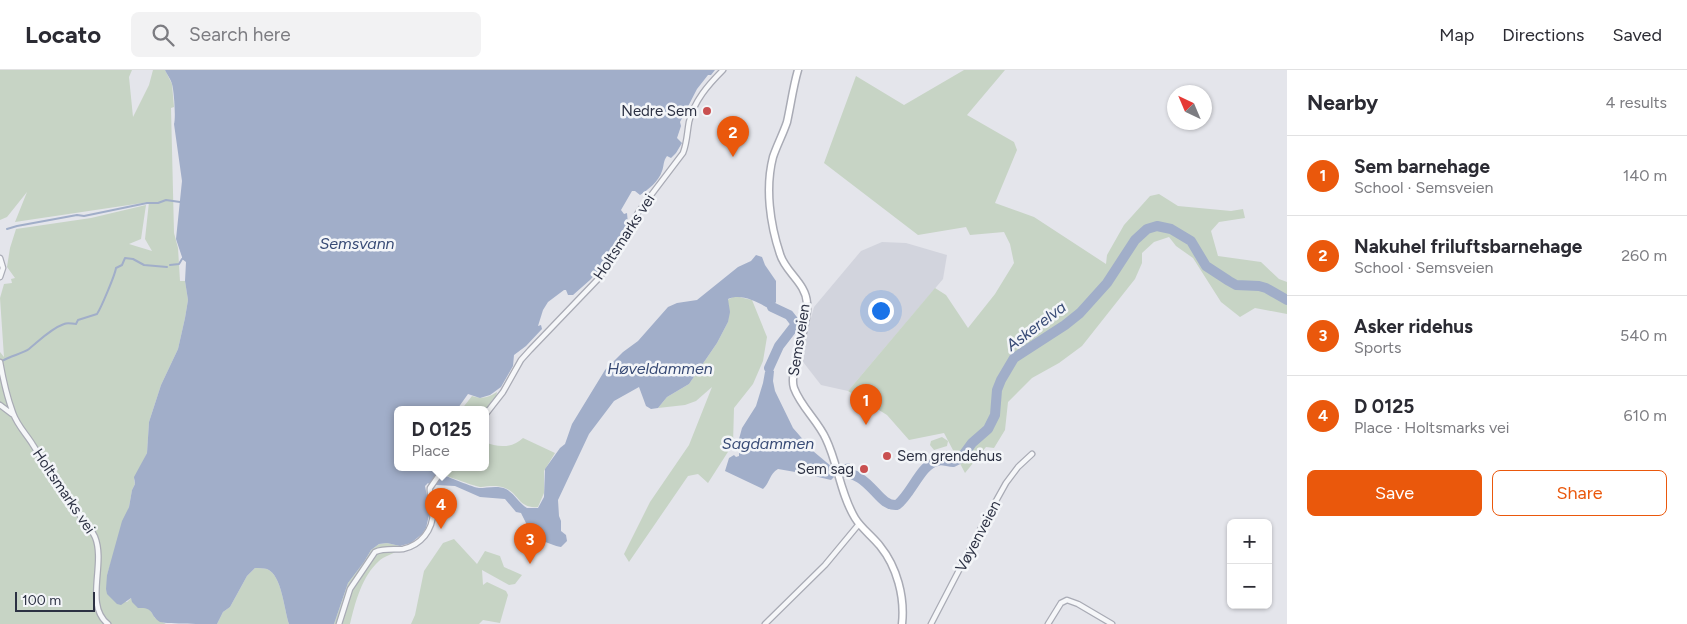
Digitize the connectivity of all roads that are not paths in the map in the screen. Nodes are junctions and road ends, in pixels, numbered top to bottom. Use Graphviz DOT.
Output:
graph roads {
  1 [pos="723,70"];
  2 [pos="798,70"];
  3 [pos="0,258"];
  4 [pos="0,277"];
  5 [pos="0,363"];
  6 [pos="0,405"];
  7 [pos="489,410"];
  8 [pos="13,415"];
  9 [pos="1032,454"];
  10 [pos="442,471"];
  11 [pos="859,524"];
  12 [pos="108,624"];
  13 [pos="339,624"];
  14 [pos="765,624"];
  15 [pos="902,624"];
  16 [pos="931,624"];
  17 [pos="1048,624"];
  18 [pos="1112,624"];
  1 -- 7 [label="street, Holtsmarks vei"];
  2 -- 11 [label="main road, Semsveien"];
  3 -- 4 [label="street"];
  5 -- 8 [label="street, Holtsmarks vei"];
  6 -- 8 [label="street"];
  8 -- 12 [label="street, Holtsmarks vei"];
  9 -- 16 [label="street, Vøyenveien"];
  10 -- 13 [label="street"];
  11 -- 14 [label="street"];
  11 -- 15 [label="main road"];
  17 -- 18 [label="street"];
}
